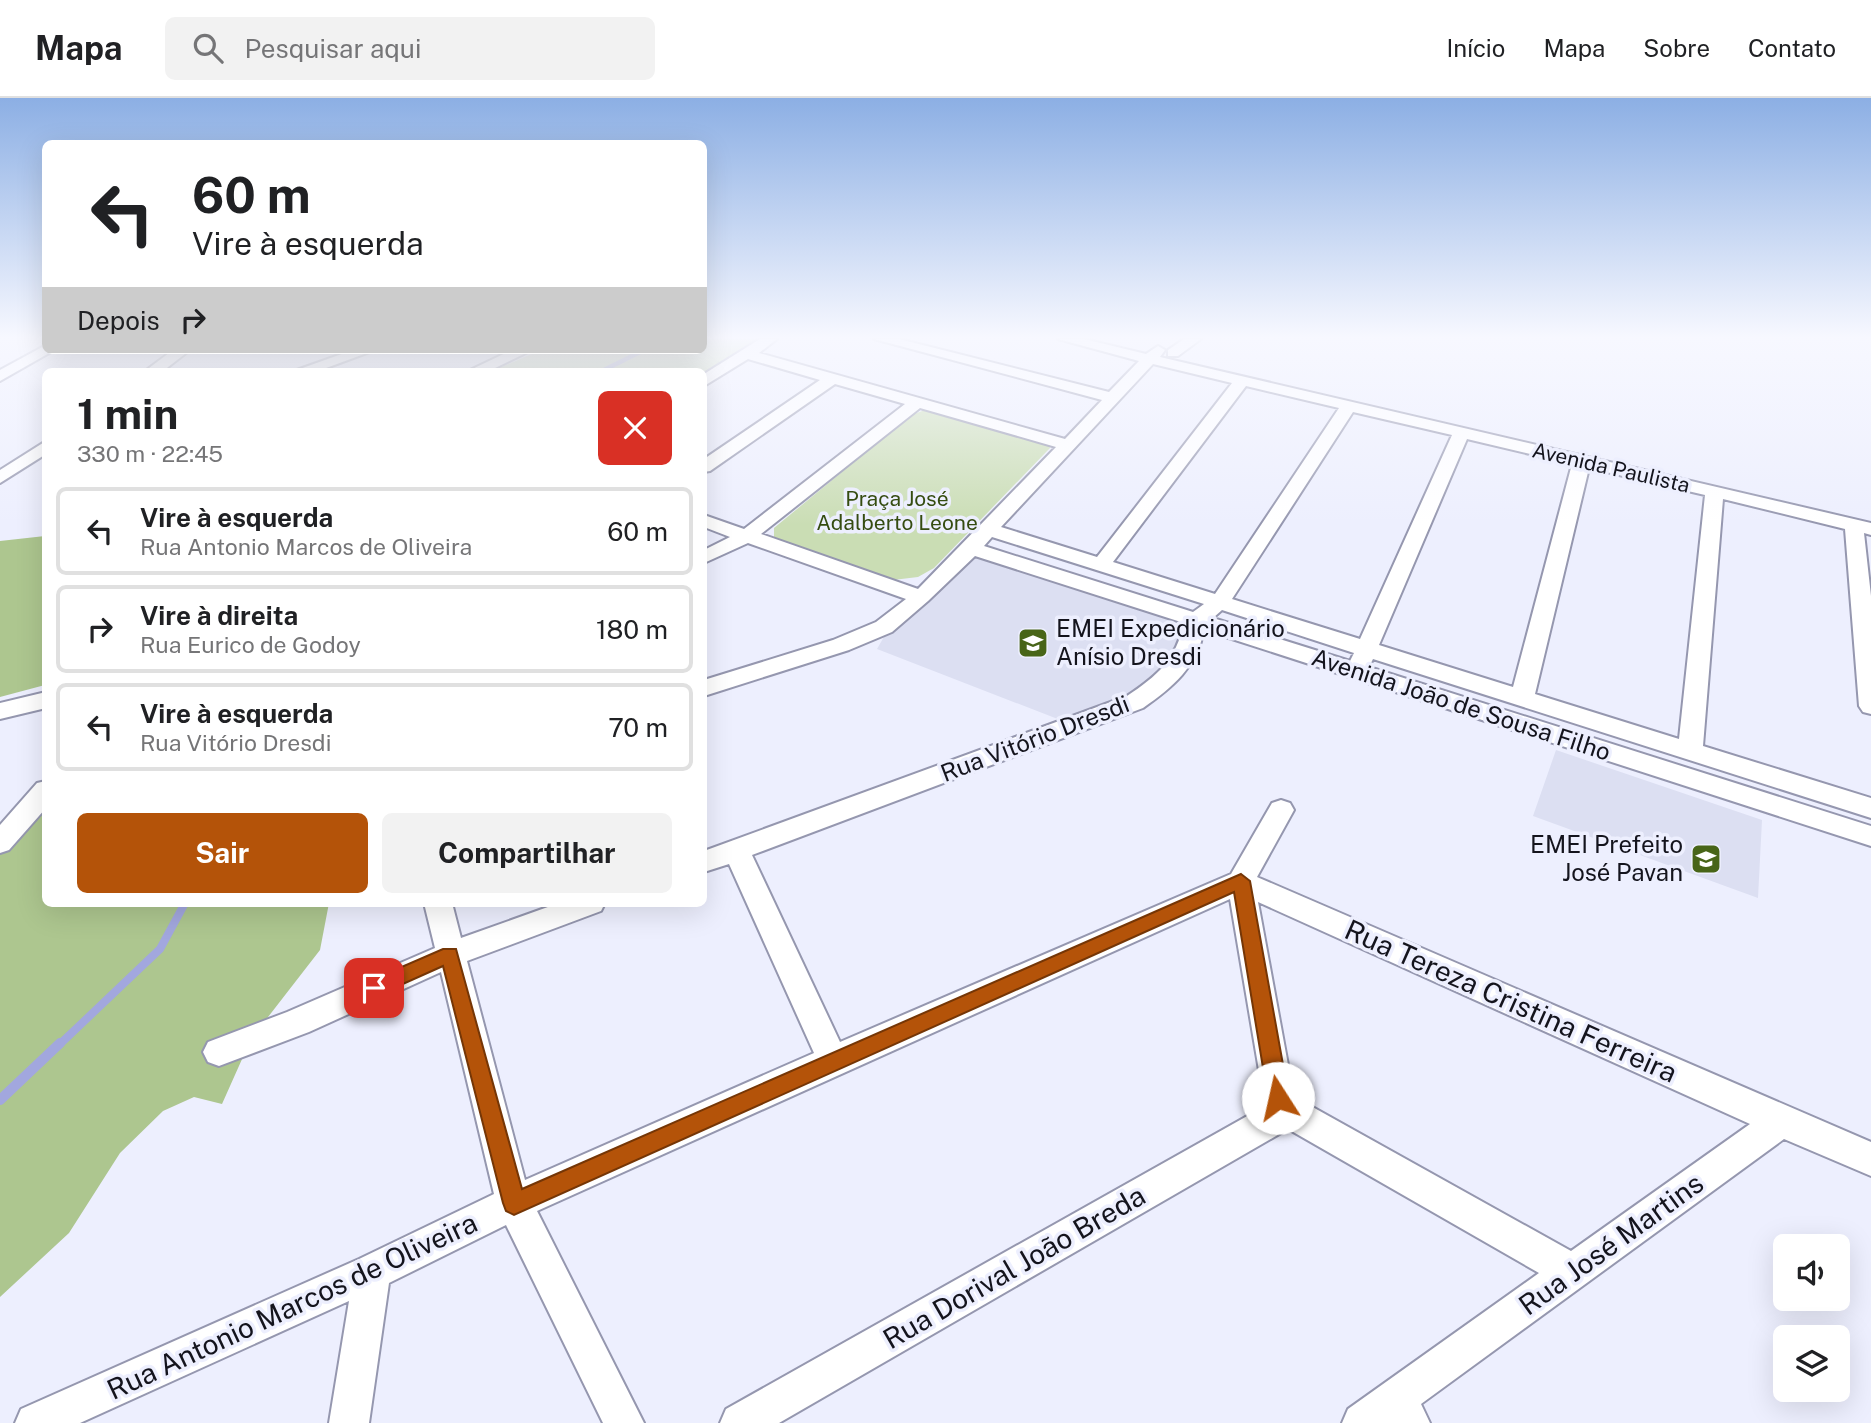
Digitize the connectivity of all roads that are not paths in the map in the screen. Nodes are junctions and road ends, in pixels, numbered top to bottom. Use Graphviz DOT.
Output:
graph roads {
  1 [pos="800,401"];
  2 [pos="909,401"];
  3 [pos="1110,401"];
  4 [pos="1227,401"];
  5 [pos="1326,401"];
  6 [pos="1355,401"];
  7 [pos="917,403"];
  8 [pos="1349,406"];
  9 [pos="1462,432"];
  10 [pos="1067,445"];
  11 [pos="42,449"];
  12 [pos="1582,461"];
  13 [pos="0,464"];
  14 [pos="19,464"];
  15 [pos="42,464"];
  16 [pos="707,465"];
  17 [pos="0,478"];
  18 [pos="1714,492"];
  19 [pos="707,522"];
  20 [pos="1865,523"];
  21 [pos="987,529"];
  22 [pos="747,536"];
  23 [pos="971,548"];
  24 [pos="707,555"];
  25 [pos="1101,565"];
  26 [pos="1865,582"];
  27 [pos="921,597"];
  28 [pos="1219,603"];
  29 [pos="1195,621"];
  30 [pos="1868,646"];
  31 [pos="1367,649"];
  32 [pos="1357,671"];
  33 [pos="707,687"];
  34 [pos="1522,698"];
  35 [pos="42,701"];
  36 [pos="1871,706"];
  37 [pos="0,711"];
  38 [pos="1690,751"];
  39 [pos="42,793"];
  40 [pos="1871,808"];
  41 [pos="1281,810"];
  42 [pos="12,818"];
  43 [pos="1871,836"];
  44 [pos="0,843"];
  45 [pos="736,850"];
  46 [pos="707,861"];
  47 [pos="1241,881"];
  48 [pos="439,907"];
  49 [pos="579,907"];
  50 [pos="450,954"];
  51 [pos="219,1052"];
  52 [pos="833,1060"];
  53 [pos="1288,1111"];
  54 [pos="1782,1121"];
  55 [pos="1871,1159"];
  56 [pos="514,1203"];
  57 [pos="372,1272"];
  58 [pos="1573,1272"];
  59 [pos="1403,1411"];
  60 [pos="42,1421"];
  61 [pos="349,1423"];
  62 [pos="624,1423"];
  63 [pos="740,1423"];
  64 [pos="1362,1423"];
  1 -- 16 [label="street"];
  2 -- 7 [label="street"];
  3 -- 10 [label="street"];
  4 -- 25 [label="street"];
  5 -- 8 [label="street, Avenida Paulista"];
  6 -- 20 [label="street, Avenida Paulista"];
  7 -- 10 [label="street"];
  7 -- 22 [label="street"];
  8 -- 9 [label="street, Avenida Paulista"];
  8 -- 28 [label="street"];
  9 -- 12 [label="street, Avenida Paulista"];
  9 -- 31 [label="street"];
  10 -- 21 [label="street"];
  11 -- 14 [label="street"];
  12 -- 18 [label="street, Avenida Paulista"];
  12 -- 34 [label="street"];
  13 -- 14 [label="street"];
  14 -- 15 [label="street"];
  14 -- 17 [label="street"];
  18 -- 20 [label="street, Avenida Paulista"];
  18 -- 38 [label="street"];
  19 -- 22 [label="street"];
  20 -- 26 [label="street"];
  21 -- 23 [label="street"];
  21 -- 25 [label="street, Avenida João de Sousa Filho"];
  22 -- 24 [label="street"];
  22 -- 27 [label="street"];
  23 -- 27 [label="street"];
  23 -- 29 [label="street, Avenida João de Sousa Filho"];
  25 -- 28 [label="street, Avenida João de Sousa Filho"];
  26 -- 30 [label="street"];
  27 -- 33 [label="street"];
  28 -- 29 [label="street"];
  28 -- 31 [label="street, Avenida João de Sousa Filho"];
  29 -- 32 [label="street, Avenida João de Sousa Filho"];
  29 -- 45 [label="street, Rua Vitório Dresdi"];
  30 -- 36 [label="street"];
  31 -- 32 [label="street"];
  31 -- 34 [label="street, Avenida João de Sousa Filho"];
  32 -- 43 [label="street, Avenida João de Sousa Filho"];
  34 -- 38 [label="street, Avenida João de Sousa Filho"];
  35 -- 37 [label="street"];
  38 -- 40 [label="street, Avenida João de Sousa Filho"];
  39 -- 42 [label="street"];
  41 -- 47 [label="street"];
  42 -- 44 [label="street"];
  45 -- 46 [label="street, Rua Vitório Dresdi"];
  45 -- 52 [label="street"];
  47 -- 52 [label="street, Rua Antonio Marcos de Oliveira"];
  47 -- 53 [label="street"];
  47 -- 54 [label="street, Rua Tereza Cristina Ferreira"];
  48 -- 50 [label="street"];
  49 -- 50 [label="street"];
  50 -- 51 [label="street"];
  50 -- 56 [label="street"];
  52 -- 56 [label="street, Rua Antonio Marcos de Oliveira"];
  53 -- 58 [label="street"];
  53 -- 63 [label="street, Rua Dorival João Breda"];
  54 -- 55 [label="street"];
  54 -- 58 [label="street, Rua José Martins"];
  56 -- 57 [label="street, Rua Antonio Marcos de Oliveira"];
  56 -- 62 [label="street"];
  57 -- 60 [label="street, Rua Antonio Marcos de Oliveira"];
  57 -- 61 [label="street"];
  58 -- 59 [label="street, Rua José Martins"];
  59 -- 64 [label="street, Rua José Martins"];
}
